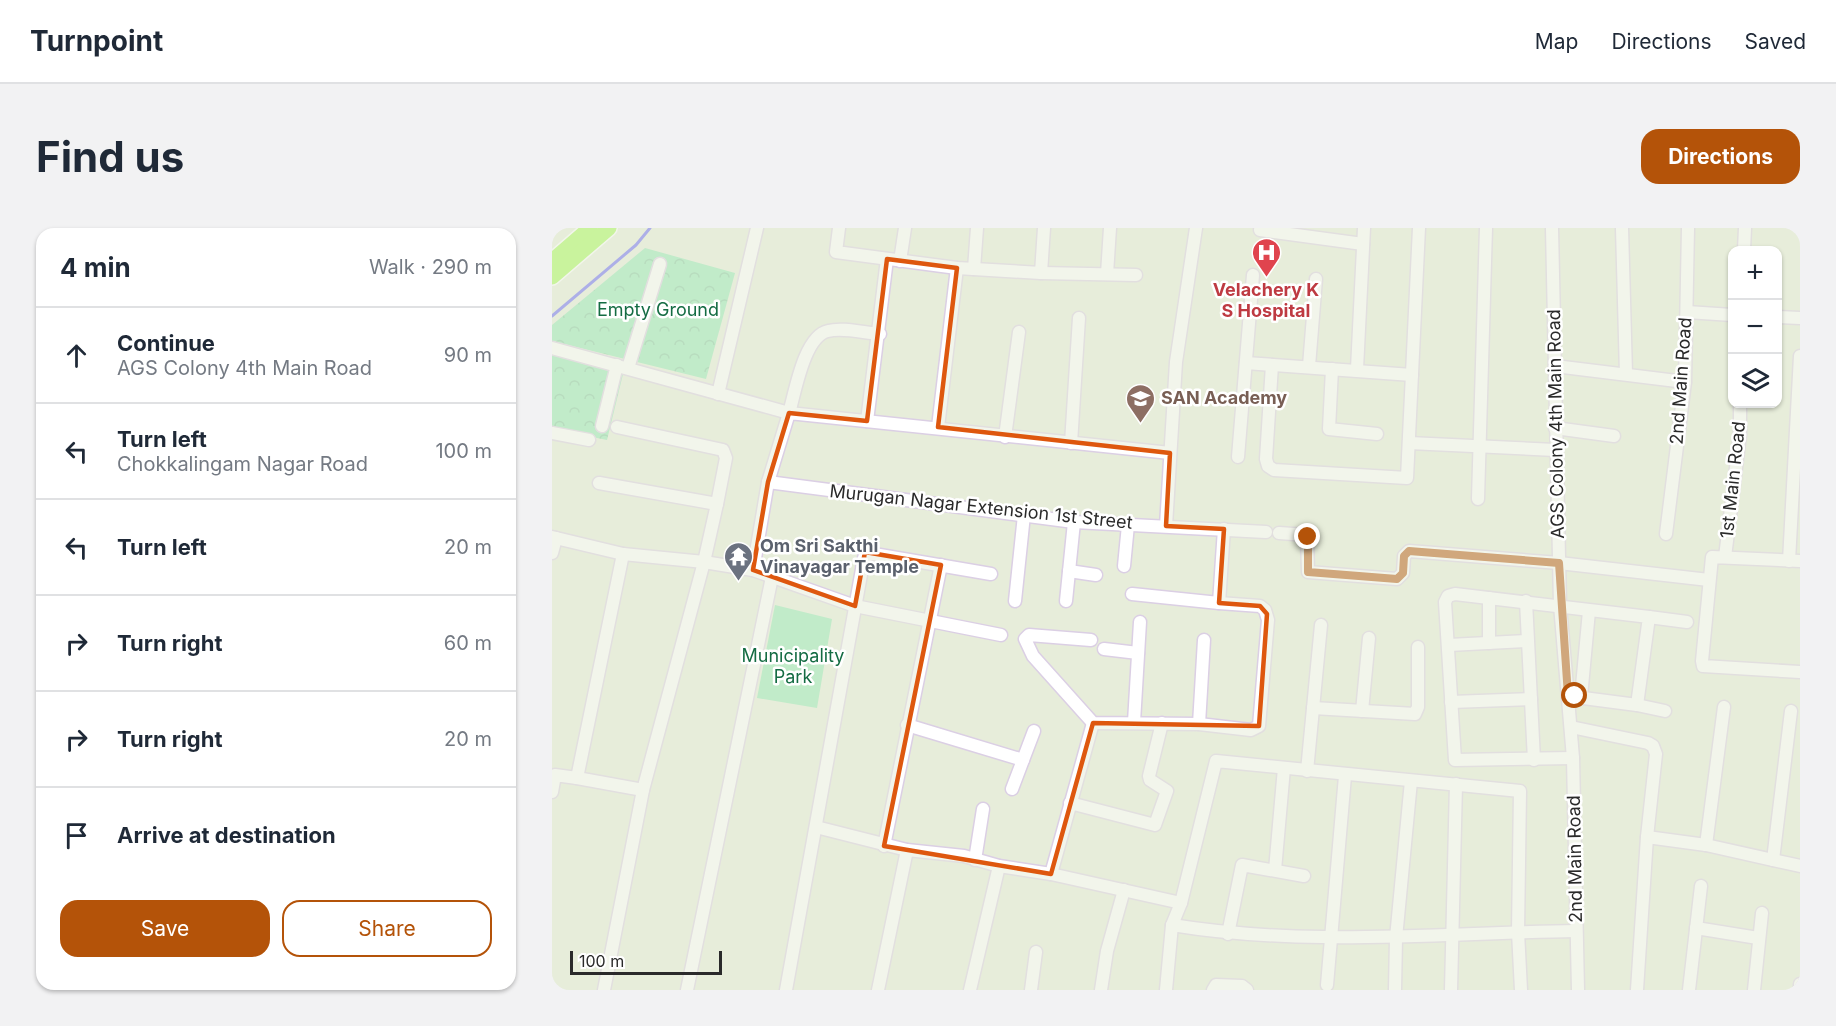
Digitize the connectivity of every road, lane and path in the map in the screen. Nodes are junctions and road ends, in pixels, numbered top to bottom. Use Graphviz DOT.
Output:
graph roads {
  1 [pos="590,228"];
  2 [pos="609,228"];
  3 [pos="756,228"];
  4 [pos="839,228"];
  5 [pos="905,228"];
  6 [pos="977,228"];
  7 [pos="1044,228"];
  8 [pos="1110,228"];
  9 [pos="1196,228"];
  10 [pos="1364,228"];
  11 [pos="1419,228"];
  12 [pos="1486,228"];
  13 [pos="1552,228"];
  14 [pos="1622,228"];
  15 [pos="1688,228"];
  16 [pos="1745,228"];
  17 [pos="1260,230"];
  18 [pos="1363,244"];
  19 [pos="1744,246"];
  20 [pos="887,259"];
  21 [pos="552,261"];
  22 [pos="900,261"];
  23 [pos="660,264"];
  24 [pos="957,268"];
  25 [pos="974,269"];
  26 [pos="1041,273"];
  27 [pos="1107,274"];
  28 [pos="1136,275"];
  29 [pos="1253,275"];
  30 [pos="552,277"];
  31 [pos="1316,279"];
  32 [pos="1687,312"];
  33 [pos="1728,315"];
  34 [pos="1079,318"];
  35 [pos="1782,318"];
  36 [pos="1800,318"];
  37 [pos="1019,332"];
  38 [pos="880,334"];
  39 [pos="552,348"];
  40 [pos="1800,356"];
  41 [pos="1246,363"];
  42 [pos="1272,365"];
  43 [pos="1309,366"];
  44 [pos="1556,366"];
  45 [pos="622,367"];
  46 [pos="1332,369"];
  47 [pos="1357,369"];
  48 [pos="1412,375"];
  49 [pos="1626,375"];
  50 [pos="1685,381"];
  51 [pos="718,394"];
  52 [pos="1740,408"];
  53 [pos="789,413"];
  54 [pos="867,421"];
  55 [pos="602,426"];
  56 [pos="617,427"];
  57 [pos="938,427"];
  58 [pos="1555,428"];
  59 [pos="552,433"];
  60 [pos="1377,434"];
  61 [pos="1614,436"];
  62 [pos="1005,437"];
  63 [pos="589,440"];
  64 [pos="1409,442"];
  65 [pos="1071,443"];
  66 [pos="1480,446"];
  67 [pos="1555,450"];
  68 [pos="1170,453"];
  69 [pos="1238,457"];
  70 [pos="768,482"];
  71 [pos="599,483"];
  72 [pos="1478,499"];
  73 [pos="717,504"];
  74 [pos="1024,515"];
  75 [pos="1074,522"];
  76 [pos="1128,525"];
  77 [pos="1166,525"];
  78 [pos="1224,529"];
  79 [pos="1666,534"];
  80 [pos="554,537"];
  81 [pos="552,553"];
  82 [pos="623,554"];
  83 [pos="1725,557"];
  84 [pos="1793,558"];
  85 [pos="704,562"];
  86 [pos="1559,563"];
  87 [pos="941,565"];
  88 [pos="1124,566"];
  89 [pos="753,570"];
  90 [pos="1069,571"];
  91 [pos="991,574"];
  92 [pos="1096,575"];
  93 [pos="772,577"];
  94 [pos="1703,579"];
  95 [pos="1132,594"];
  96 [pos="1489,598"];
  97 [pos="1015,601"];
  98 [pos="1526,601"];
  99 [pos="1066,602"];
  100 [pos="1219,603"];
  101 [pos="1560,605"];
  102 [pos="855,606"];
  103 [pos="1589,611"];
  104 [pos="1649,617"];
  105 [pos="931,622"];
  106 [pos="1140,622"];
  107 [pos="1687,622"];
  108 [pos="1321,626"];
  109 [pos="1001,634"];
  110 [pos="1369,638"];
  111 [pos="1091,639"];
  112 [pos="1204,640"];
  113 [pos="1527,641"];
  114 [pos="1489,643"];
  115 [pos="1449,645"];
  116 [pos="1418,647"];
  117 [pos="1104,650"];
  118 [pos="1138,653"];
  119 [pos="1800,672"];
  120 [pos="1568,696"];
  121 [pos="1581,697"];
  122 [pos="1531,699"];
  123 [pos="1451,702"];
  124 [pos="1637,705"];
  125 [pos="1724,707"];
  126 [pos="1313,708"];
  127 [pos="1362,711"];
  128 [pos="1665,711"];
  129 [pos="1791,711"];
  130 [pos="1093,723"];
  131 [pos="1134,723"];
  132 [pos="1162,723"];
  133 [pos="1199,724"];
  134 [pos="907,725"];
  135 [pos="1571,727"];
  136 [pos="1034,731"];
  137 [pos="1573,758"];
  138 [pos="1023,760"];
  139 [pos="1534,760"];
  140 [pos="1284,768"];
  141 [pos="1307,771"];
  142 [pos="554,775"];
  143 [pos="1345,776"];
  144 [pos="577,778"];
  145 [pos="1411,781"];
  146 [pos="1456,784"];
  147 [pos="1012,789"];
  148 [pos="643,790"];
  149 [pos="552,792"];
  150 [pos="1070,804"];
  151 [pos="983,809"];
  152 [pos="816,827"];
  153 [pos="1647,837"];
  154 [pos="1706,845"];
  155 [pos="884,846"];
  156 [pos="907,850"];
  157 [pos="975,860"];
  158 [pos="1773,860"];
  159 [pos="1800,866"];
  160 [pos="999,867"];
  161 [pos="1275,870"];
  162 [pos="1051,874"];
  163 [pos="1304,876"];
  164 [pos="1701,886"];
  165 [pos="1124,890"];
  166 [pos="1180,903"];
  167 [pos="1762,913"];
  168 [pos="1172,925"];
  169 [pos="1696,928"];
  170 [pos="1576,931"];
  171 [pos="1518,932"];
  172 [pos="1228,934"];
  173 [pos="1453,934"];
  174 [pos="1396,938"];
  175 [pos="1758,938"];
  176 [pos="1331,939"];
  177 [pos="1036,952"];
  178 [pos="1800,984"];
  179 [pos="1327,985"];
  180 [pos="604,990"];
  181 [pos="687,990"];
  182 [pos="786,990"];
  183 [pos="878,990"];
  184 [pos="970,990"];
  185 [pos="1031,990"];
  186 [pos="1101,990"];
  187 [pos="1166,990"];
  188 [pos="1213,990"];
  189 [pos="1247,990"];
  190 [pos="1395,990"];
  191 [pos="1451,990"];
  192 [pos="1521,990"];
  193 [pos="1578,990"];
  194 [pos="1637,990"];
  195 [pos="1689,990"];
  196 [pos="1754,990"];
  197 [pos="1800,990"];
  1 -- 21 [label="main road"];
  2 -- 30 [label="main road"];
  3 -- 51 [label="street"];
  4 -- 20 [label="street"];
  5 -- 22 [label="street"];
  6 -- 25 [label="street"];
  7 -- 26 [label="street"];
  8 -- 27 [label="street"];
  9 -- 68 [label="street"];
  10 -- 18 [label="street"];
  11 -- 48 [label="street"];
  12 -- 66 [label="street"];
  13 -- 44 [label="street, AGS Colony 4th Main Road"];
  14 -- 49 [label="street"];
  15 -- 32 [label="street, 2nd Main Road"];
  16 -- 19 [label="street"];
  17 -- 18 [label="street"];
  18 -- 47 [label="street"];
  20 -- 22 [label="street"];
  20 -- 38 [label="street"];
  22 -- 24 [label="street"];
  23 -- 45 [label="street"];
  24 -- 25 [label="street"];
  24 -- 57 [label="street"];
  25 -- 26 [label="street"];
  26 -- 27 [label="street"];
  27 -- 28 [label="street"];
  29 -- 41 [label="street"];
  31 -- 43 [label="street"];
  32 -- 33 [label="street"];
  32 -- 50 [label="street, 2nd Main Road"];
  34 -- 65 [label="street"];
  35 -- 36 [label="street"];
  37 -- 62 [label="street"];
  38 -- 53 [label="street"];
  38 -- 54 [label="street"];
  39 -- 45 [label="street"];
  40 -- 84 [label="street"];
  41 -- 42 [label="street"];
  41 -- 69 [label="street"];
  42 -- 43 [label="street"];
  42 -- 64 [label="street"];
  43 -- 46 [label="street"];
  44 -- 49 [label="street"];
  44 -- 58 [label="street, AGS Colony 4th Main Road"];
  45 -- 51 [label="street"];
  45 -- 55 [label="street"];
  46 -- 47 [label="street"];
  46 -- 60 [label="street"];
  47 -- 48 [label="street"];
  48 -- 64 [label="street"];
  49 -- 50 [label="street"];
  50 -- 79 [label="street, 2nd Main Road"];
  51 -- 53 [label="street"];
  52 -- 83 [label="street, 1st Main Road"];
  53 -- 54 [label="street"];
  53 -- 70 [label="street"];
  54 -- 57 [label="street"];
  56 -- 73 [label="street"];
  57 -- 62 [label="street"];
  58 -- 61 [label="street"];
  58 -- 67 [label="street, AGS Colony 4th Main Road"];
  59 -- 63 [label="street"];
  62 -- 65 [label="street"];
  64 -- 66 [label="street"];
  65 -- 68 [label="street"];
  66 -- 67 [label="street"];
  66 -- 72 [label="street"];
  67 -- 86 [label="street, AGS Colony 4th Main Road"];
  68 -- 77 [label="street"];
  70 -- 74 [label="street, Murugan Nagar Extension 1st Street"];
  70 -- 89 [label="street"];
  71 -- 73 [label="street"];
  73 -- 85 [label="street"];
  74 -- 75 [label="street, Murugan Nagar Extension 1st Street"];
  74 -- 97 [label="street"];
  75 -- 76 [label="street, Murugan Nagar Extension 1st Street"];
  75 -- 90 [label="street"];
  76 -- 77 [label="street, Murugan Nagar Extension 1st Street"];
  76 -- 88 [label="street"];
  77 -- 78 [label="street, Murugan Nagar Extension 1st Street"];
  78 -- 86 [label="street, Murugan Nagar Extension 1st Street"];
  78 -- 100 [label="street"];
  80 -- 81 [label="street"];
  80 -- 82 [label="street"];
  82 -- 85 [label="street"];
  82 -- 144 [label="street"];
  83 -- 84 [label="street"];
  83 -- 94 [label="street"];
  85 -- 89 [label="street"];
  85 -- 148 [label="street"];
  86 -- 94 [label="street"];
  86 -- 101 [label="street, AGS Colony 4th Main Road"];
  87 -- 91 [label="street"];
  87 -- 102 [label="street"];
  87 -- 105 [label="street"];
  89 -- 93 [label="street"];
  90 -- 92 [label="street"];
  90 -- 99 [label="street"];
  93 -- 102 [label="street"];
  93 -- 181 [label="street"];
  94 -- 119 [label="street"];
  95 -- 100 [label="street"];
  96 -- 98 [label="street"];
  96 -- 114 [label="street"];
  96 -- 115 [label="street"];
  98 -- 101 [label="street"];
  98 -- 113 [label="street"];
  100 -- 133 [label="street"];
  101 -- 103 [label="street"];
  101 -- 120 [label="street, AGS Colony 4th Main Road"];
  102 -- 105 [label="street"];
  102 -- 152 [label="street"];
  103 -- 104 [label="street"];
  103 -- 121 [label="street"];
  104 -- 107 [label="street"];
  104 -- 124 [label="street"];
  105 -- 109 [label="street"];
  105 -- 134 [label="street"];
  106 -- 118 [label="street"];
  108 -- 126 [label="street"];
  110 -- 127 [label="street"];
  111 -- 130 [label="street"];
  112 -- 133 [label="street"];
  113 -- 114 [label="street"];
  113 -- 122 [label="street"];
  114 -- 115 [label="street"];
  115 -- 123 [label="street"];
  116 -- 127 [label="street"];
  117 -- 118 [label="street"];
  118 -- 131 [label="street"];
  120 -- 121 [label="street"];
  120 -- 135 [label="street, AGS Colony 4th Main Road"];
  121 -- 124 [label="street"];
  122 -- 123 [label="street"];
  122 -- 139 [label="street"];
  123 -- 139 [label="street"];
  124 -- 128 [label="street"];
  125 -- 154 [label="street"];
  126 -- 127 [label="street"];
  126 -- 141 [label="street"];
  129 -- 158 [label="street"];
  130 -- 131 [label="street"];
  130 -- 150 [label="street"];
  131 -- 132 [label="street"];
  132 -- 133 [label="street"];
  132 -- 150 [label="street"];
  134 -- 138 [label="street"];
  134 -- 155 [label="street"];
  135 -- 137 [label="street, 2nd Main Road"];
  135 -- 153 [label="street"];
  136 -- 138 [label="street"];
  137 -- 139 [label="street"];
  137 -- 170 [label="street, 2nd Main Road"];
  138 -- 147 [label="street"];
  140 -- 141 [label="street"];
  140 -- 161 [label="street"];
  140 -- 166 [label="street"];
  141 -- 143 [label="street"];
  142 -- 144 [label="street"];
  142 -- 149 [label="street"];
  143 -- 145 [label="street"];
  143 -- 176 [label="street"];
  144 -- 148 [label="street"];
  145 -- 146 [label="street"];
  145 -- 174 [label="street"];
  146 -- 171 [label="street"];
  146 -- 173 [label="street"];
  148 -- 180 [label="street"];
  150 -- 162 [label="street"];
  151 -- 157 [label="street"];
  152 -- 155 [label="street"];
  152 -- 182 [label="street"];
  153 -- 154 [label="street"];
  153 -- 194 [label="street"];
  154 -- 158 [label="street"];
  155 -- 156 [label="street"];
  156 -- 157 [label="street"];
  156 -- 183 [label="street"];
  157 -- 160 [label="street"];
  158 -- 159 [label="street"];
  160 -- 162 [label="street"];
  160 -- 184 [label="street"];
  161 -- 163 [label="street"];
  161 -- 172 [label="street"];
  162 -- 165 [label="street"];
  164 -- 169 [label="street"];
  165 -- 166 [label="street"];
  165 -- 186 [label="street"];
  166 -- 168 [label="street"];
  167 -- 175 [label="street"];
  168 -- 172 [label="street"];
  168 -- 187 [label="street"];
  169 -- 175 [label="street"];
  169 -- 195 [label="street"];
  170 -- 171 [label="street"];
  170 -- 193 [label="street, 2nd Main Road"];
  171 -- 173 [label="street"];
  171 -- 192 [label="street"];
  172 -- 176 [label="street"];
  173 -- 174 [label="street"];
  173 -- 191 [label="street"];
  174 -- 176 [label="street"];
  174 -- 190 [label="street"];
  175 -- 196 [label="street"];
  176 -- 179 [label="street"];
  177 -- 185 [label="street"];
  178 -- 197 [label="street"];
  188 -- 189 [label="street"];
}
